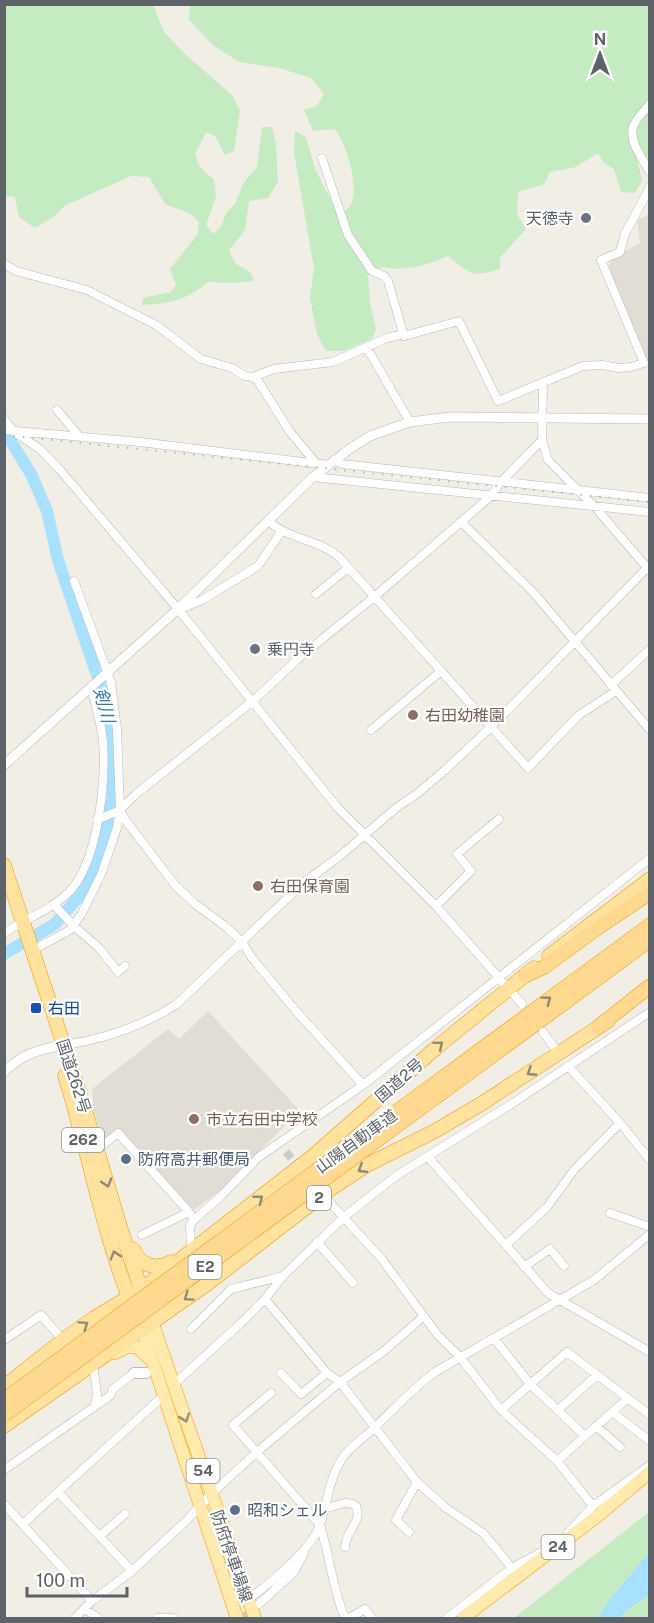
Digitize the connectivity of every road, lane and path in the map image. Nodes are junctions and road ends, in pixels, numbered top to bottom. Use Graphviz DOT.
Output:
graph roads {
  1 [pos="650,103"];
  2 [pos="321,158"];
  3 [pos="650,172"];
  4 [pos="650,188"];
  5 [pos="4,264"];
  6 [pos="404,334"];
  7 [pos="367,348"];
  8 [pos="253,377"];
  9 [pos="543,382"];
  10 [pos="57,410"];
  11 [pos="542,418"];
  12 [pos="650,418"];
  13 [pos="4,419"];
  14 [pos="410,423"];
  15 [pos="4,430"];
  16 [pos="14,432"];
  17 [pos="79,436"];
  18 [pos="542,440"];
  19 [pos="316,463"];
  20 [pos="331,463"];
  21 [pos="313,477"];
  22 [pos="500,483"];
  23 [pos="579,491"];
  24 [pos="491,496"];
  25 [pos="650,498"];
  26 [pos="594,506"];
  27 [pos="650,512"];
  28 [pos="268,521"];
  29 [pos="461,522"];
  30 [pos="281,532"];
  31 [pos="348,568"];
  32 [pos="648,569"];
  33 [pos="74,581"];
  34 [pos="316,594"];
  35 [pos="373,598"];
  36 [pos="178,609"];
  37 [pos="576,642"];
  38 [pos="650,649"];
  39 [pos="441,671"];
  40 [pos="106,674"];
  41 [pos="92,687"];
  42 [pos="613,688"];
  43 [pos="253,701"];
  44 [pos="492,726"];
  45 [pos="371,730"];
  46 [pos="650,730"];
  47 [pos="4,765"];
  48 [pos="117,812"];
  49 [pos="499,819"];
  50 [pos="99,820"];
  51 [pos="364,836"];
  52 [pos="650,858"];
  53 [pos="4,865"];
  54 [pos="650,879"];
  55 [pos="650,893"];
  56 [pos="4,895"];
  57 [pos="54,905"];
  58 [pos="436,906"];
  59 [pos="650,925"];
  60 [pos="74,926"];
  61 [pos="17,928"];
  62 [pos="650,940"];
  63 [pos="242,942"];
  64 [pos="30,949"];
  65 [pos="125,966"];
  66 [pos="525,976"];
  67 [pos="500,977"];
  68 [pos="650,986"];
  69 [pos="509,989"];
  70 [pos="650,993"];
  71 [pos="522,1004"];
  72 [pos="650,1012"];
  73 [pos="598,1027"];
  74 [pos="543,1032"];
  75 [pos="60,1046"];
  76 [pos="555,1048"];
  77 [pos="568,1066"];
  78 [pos="4,1072"];
  79 [pos="363,1085"];
  80 [pos="403,1114"];
  81 [pos="620,1123"];
  82 [pos="279,1144"];
  83 [pos="97,1150"];
  84 [pos="286,1152"];
  85 [pos="429,1157"];
  86 [pos="650,1160"];
  87 [pos="324,1196"];
  88 [pos="189,1212"];
  89 [pos="610,1213"];
  90 [pos="344,1217"];
  91 [pos="194,1220"];
  92 [pos="650,1227"];
  93 [pos="121,1230"];
  94 [pos="650,1234"];
  95 [pos="142,1235"];
  96 [pos="317,1242"];
  97 [pos="506,1245"];
  98 [pos="187,1253"];
  99 [pos="248,1253"];
  100 [pos="564,1266"];
  101 [pos="524,1267"];
  102 [pos="283,1276"];
  103 [pos="123,1280"];
  104 [pos="353,1283"];
  105 [pos="207,1284"];
  106 [pos="142,1289"];
  107 [pos="129,1298"];
  108 [pos="221,1299"];
  109 [pos="265,1299"];
  110 [pos="560,1301"];
  111 [pos="424,1316"];
  112 [pos="147,1326"];
  113 [pos="191,1329"];
  114 [pos="494,1338"];
  115 [pos="4,1340"];
  116 [pos="63,1340"];
  117 [pos="650,1352"];
  118 [pos="460,1357"];
  119 [pos="97,1360"];
  120 [pos="151,1368"];
  121 [pos="134,1373"];
  122 [pos="281,1373"];
  123 [pos="327,1373"];
  124 [pos="597,1375"];
  125 [pos="340,1382"];
  126 [pos="530,1384"];
  127 [pos="173,1385"];
  128 [pos="4,1387"];
  129 [pos="271,1393"];
  130 [pos="163,1396"];
  131 [pos="627,1398"];
  132 [pos="4,1400"];
  133 [pos="95,1405"];
  134 [pos="501,1410"];
  135 [pos="558,1410"];
  136 [pos="612,1412"];
  137 [pos="4,1415"];
  138 [pos="650,1415"];
  139 [pos="4,1426"];
  140 [pos="596,1426"];
  141 [pos="375,1428"];
  142 [pos="585,1436"];
  143 [pos="650,1441"];
  144 [pos="620,1447"];
  145 [pos="257,1452"];
  146 [pos="557,1461"];
  147 [pos="650,1465"];
  148 [pos="4,1470"];
  149 [pos="650,1472"];
  150 [pos="417,1482"];
  151 [pos="58,1492"];
  152 [pos="211,1494"];
  153 [pos="4,1504"];
  154 [pos="200,1506"];
  155 [pos="593,1506"];
  156 [pos="324,1508"];
  157 [pos="125,1514"];
  158 [pos="23,1524"];
  159 [pos="320,1525"];
  160 [pos="409,1532"];
  161 [pos="100,1536"];
  162 [pos="308,1543"];
  163 [pos="560,1544"];
  164 [pos="345,1547"];
  165 [pos="512,1568"];
  166 [pos="132,1571"];
  167 [pos="92,1601"];
  168 [pos="253,1602"];
  169 [pos="85,1609"];
  170 [pos="75,1618"];
  171 [pos="98,1618"];
  172 [pos="157,1618"];
  173 [pos="173,1618"];
  174 [pos="237,1618"];
  175 [pos="255,1618"];
  176 [pos="345,1618"];
  177 [pos="349,1618"];
  178 [pos="372,1618"];
  179 [pos="447,1618"];
  180 [pos="463,1618"];
  1 -- 3 [label="street"];
  2 -- 6 [label="street"];
  4 -- 9 [label="street"];
  5 -- 8 [label="street"];
  6 -- 7 [label="street"];
  6 -- 9 [label="street"];
  7 -- 8 [label="street"];
  7 -- 14 [label="street"];
  8 -- 19 [label="street"];
  9 -- 11 [label="street"];
  10 -- 17 [label="street"];
  11 -- 12 [label="street"];
  11 -- 14 [label="street"];
  11 -- 18 [label="street"];
  13 -- 16 [label="street"];
  14 -- 20 [label="street"];
  15 -- 16 [label="street"];
  16 -- 17 [label="street"];
  16 -- 36 [label="street"];
  17 -- 19 [label="street"];
  18 -- 22 [label="street"];
  18 -- 23 [label="street"];
  19 -- 20 [label="street"];
  20 -- 21 [label="street"];
  20 -- 22 [label="street"];
  21 -- 24 [label="street"];
  21 -- 28 [label="street"];
  22 -- 23 [label="street"];
  22 -- 24 [label="street"];
  23 -- 25 [label="street"];
  23 -- 26 [label="street"];
  24 -- 26 [label="street"];
  24 -- 29 [label="street"];
  26 -- 27 [label="street"];
  26 -- 32 [label="street"];
  28 -- 30 [label="street"];
  28 -- 36 [label="street"];
  29 -- 35 [label="street"];
  29 -- 37 [label="street"];
  30 -- 31 [label="street"];
  30 -- 36 [label="street"];
  31 -- 34 [label="street"];
  31 -- 35 [label="street"];
  32 -- 37 [label="street"];
  33 -- 40 [label="street"];
  35 -- 39 [label="street"];
  35 -- 43 [label="street"];
  36 -- 40 [label="street"];
  36 -- 43 [label="street"];
  37 -- 42 [label="street"];
  37 -- 44 [label="street"];
  38 -- 42 [label="street"];
  39 -- 44 [label="street"];
  39 -- 45 [label="street"];
  40 -- 41 [label="street"];
  40 -- 48 [label="street"];
  41 -- 47 [label="street"];
  41 -- 50 [label="street"];
  42 -- 44 [label="street"];
  42 -- 46 [label="street"];
  43 -- 48 [label="street"];
  43 -- 51 [label="street"];
  44 -- 51 [label="street"];
  48 -- 50 [label="street"];
  48 -- 60 [label="street"];
  48 -- 63 [label="street"];
  49 -- 58 [label="street"];
  50 -- 57 [label="street"];
  51 -- 58 [label="street"];
  51 -- 63 [label="street"];
  52 -- 67 [label="street"];
  53 -- 61 [label="highway, 国道262号 / 262"];
  54 -- 66 [label="highway, 国道2号 / 2"];
  55 -- 66 [label="highway"];
  56 -- 61 [label="highway, 国道262号 / 262"];
  57 -- 60 [label="street"];
  57 -- 61 [label="street"];
  58 -- 67 [label="street"];
  80 -- 59 [label="highway, 山陽自動車道 / E2, one-way"];
  60 -- 64 [label="street"];
  60 -- 65 [label="street"];
  61 -- 64 [label="highway, 国道262号 / 262"];
  62 -- 80 [label="highway, 山陽自動車道 / E2"];
  63 -- 75 [label="street"];
  63 -- 79 [label="street"];
  64 -- 75 [label="highway, 国道262号 / 262"];
  66 -- 69 [label="highway, 国道2号 / 2"];
  67 -- 69 [label="street"];
  67 -- 79 [label="street"];
  68 -- 73 [label="highway"];
  69 -- 71 [label="street"];
  98 -- 69 [label="highway, 国道2号 / 2, one-way"];
  70 -- 73 [label="highway, 2"];
  72 -- 77 [label="street"];
  73 -- 99 [label="highway, 2, one-way"];
  74 -- 76 [label="street"];
  75 -- 78 [label="street"];
  75 -- 83 [label="highway, 国道262号 / 262"];
  103 -- 75 [label="highway, 国道262号 / 262, one-way"];
  77 -- 81 [label="street"];
  77 -- 85 [label="street"];
  79 -- 82 [label="street"];
  80 -- 132 [label="highway, 山陽自動車道 / E2, bridge"];
  80 -- 137 [label="highway, 山陽自動車道 / E2, bridge"];
  81 -- 86 [label="street"];
  81 -- 97 [label="street"];
  82 -- 84 [label="street"];
  82 -- 91 [label="street"];
  83 -- 88 [label="street"];
  83 -- 93 [label="highway, 国道262号 / 262, one-way"];
  85 -- 90 [label="street"];
  85 -- 97 [label="street"];
  87 -- 90 [label="street"];
  88 -- 91 [label="street"];
  88 -- 95 [label="street"];
  89 -- 92 [label="street"];
  90 -- 96 [label="street"];
  90 -- 111 [label="street"];
  91 -- 98 [label="street"];
  93 -- 98 [label="highway"];
  93 -- 106 [label="highway, 国道262号 / 262"];
  94 -- 110 [label="street"];
  96 -- 102 [label="street"];
  96 -- 104 [label="street"];
  97 -- 101 [label="street"];
  98 -- 106 [label="highway, 国道2号 / 2"];
  99 -- 105 [label="highway, 2"];
  99 -- 106 [label="highway"];
  100 -- 101 [label="street"];
  101 -- 110 [label="street"];
  102 -- 108 [label="street"];
  102 -- 109 [label="street"];
  103 -- 106 [label="highway"];
  103 -- 107 [label="highway, 国道262号 / 262"];
  105 -- 108 [label="street"];
  105 -- 112 [label="highway, 2, one-way"];
  106 -- 107 [label="highway, 国道2号 / 2"];
  106 -- 112 [label="highway, 国道262号 / 262"];
  107 -- 112 [label="highway, 国道262号 / 262"];
  116 -- 107 [label="highway, 国道2号 / 2, one-way"];
  108 -- 113 [label="street"];
  109 -- 123 [label="street"];
  109 -- 127 [label="street"];
  110 -- 114 [label="street"];
  110 -- 117 [label="street"];
  111 -- 118 [label="street"];
  111 -- 125 [label="street"];
  112 -- 119 [label="highway, 2"];
  112 -- 120 [label="main road, 防府停車場線 / 54"];
  112 -- 127 [label="main road, 防府停車場線 / 54"];
  114 -- 118 [label="street"];
  114 -- 126 [label="street"];
  115 -- 116 [label="street"];
  116 -- 128 [label="highway, 国道2号 / 2"];
  118 -- 134 [label="street"];
  118 -- 141 [label="street"];
  119 -- 120 [label="main road"];
  119 -- 133 [label="street"];
  119 -- 139 [label="highway, 2"];
  120 -- 121 [label="main road"];
  120 -- 130 [label="main road, 防府停車場線 / 54"];
  121 -- 133 [label="street"];
  122 -- 123 [label="street"];
  123 -- 125 [label="street"];
  124 -- 126 [label="street"];
  124 -- 131 [label="street"];
  124 -- 135 [label="street"];
  125 -- 141 [label="street"];
  125 -- 145 [label="street"];
  126 -- 134 [label="street"];
  126 -- 135 [label="street"];
  127 -- 152 [label="main road, 防府停車場線 / 54, one-way"];
  129 -- 145 [label="street"];
  130 -- 151 [label="street"];
  130 -- 154 [label="main road, 防府停車場線 / 54"];
  131 -- 136 [label="street"];
  131 -- 138 [label="street"];
  133 -- 148 [label="street"];
  134 -- 146 [label="street"];
  135 -- 142 [label="street"];
  136 -- 140 [label="street"];
  136 -- 143 [label="street"];
  140 -- 142 [label="street"];
  140 -- 144 [label="street"];
  141 -- 150 [label="street"];
  141 -- 156 [label="street"];
  142 -- 146 [label="street"];
  145 -- 152 [label="street"];
  145 -- 159 [label="street"];
  146 -- 155 [label="street"];
  147 -- 155 [label="street"];
  149 -- 163 [label="main road, 24"];
  150 -- 160 [label="street"];
  150 -- 165 [label="street"];
  151 -- 158 [label="street"];
  151 -- 161 [label="street"];
  152 -- 154 [label="street"];
  152 -- 168 [label="main road, 防府停車場線 / 54"];
  153 -- 158 [label="street"];
  154 -- 166 [label="street"];
  154 -- 174 [label="main road, 防府停車場線 / 54"];
  155 -- 163 [label="street"];
  156 -- 159 [label="street"];
  156 -- 164 [label="street"];
  157 -- 161 [label="street"];
  158 -- 167 [label="street"];
  159 -- 162 [label="street"];
  159 -- 176 [label="street"];
  161 -- 166 [label="street"];
  162 -- 168 [label="street"];
  162 -- 168 [label="street"];
  163 -- 165 [label="street"];
  163 -- 180 [label="main road, 24"];
  165 -- 179 [label="street"];
  166 -- 167 [label="street"];
  167 -- 169 [label="street"];
  168 -- 175 [label="main road, 防府停車場線 / 54"];
  169 -- 170 [label="street"];
  169 -- 171 [label="street"];
  172 -- 173 [label="street"];
  177 -- 178 [label="street"];
}
